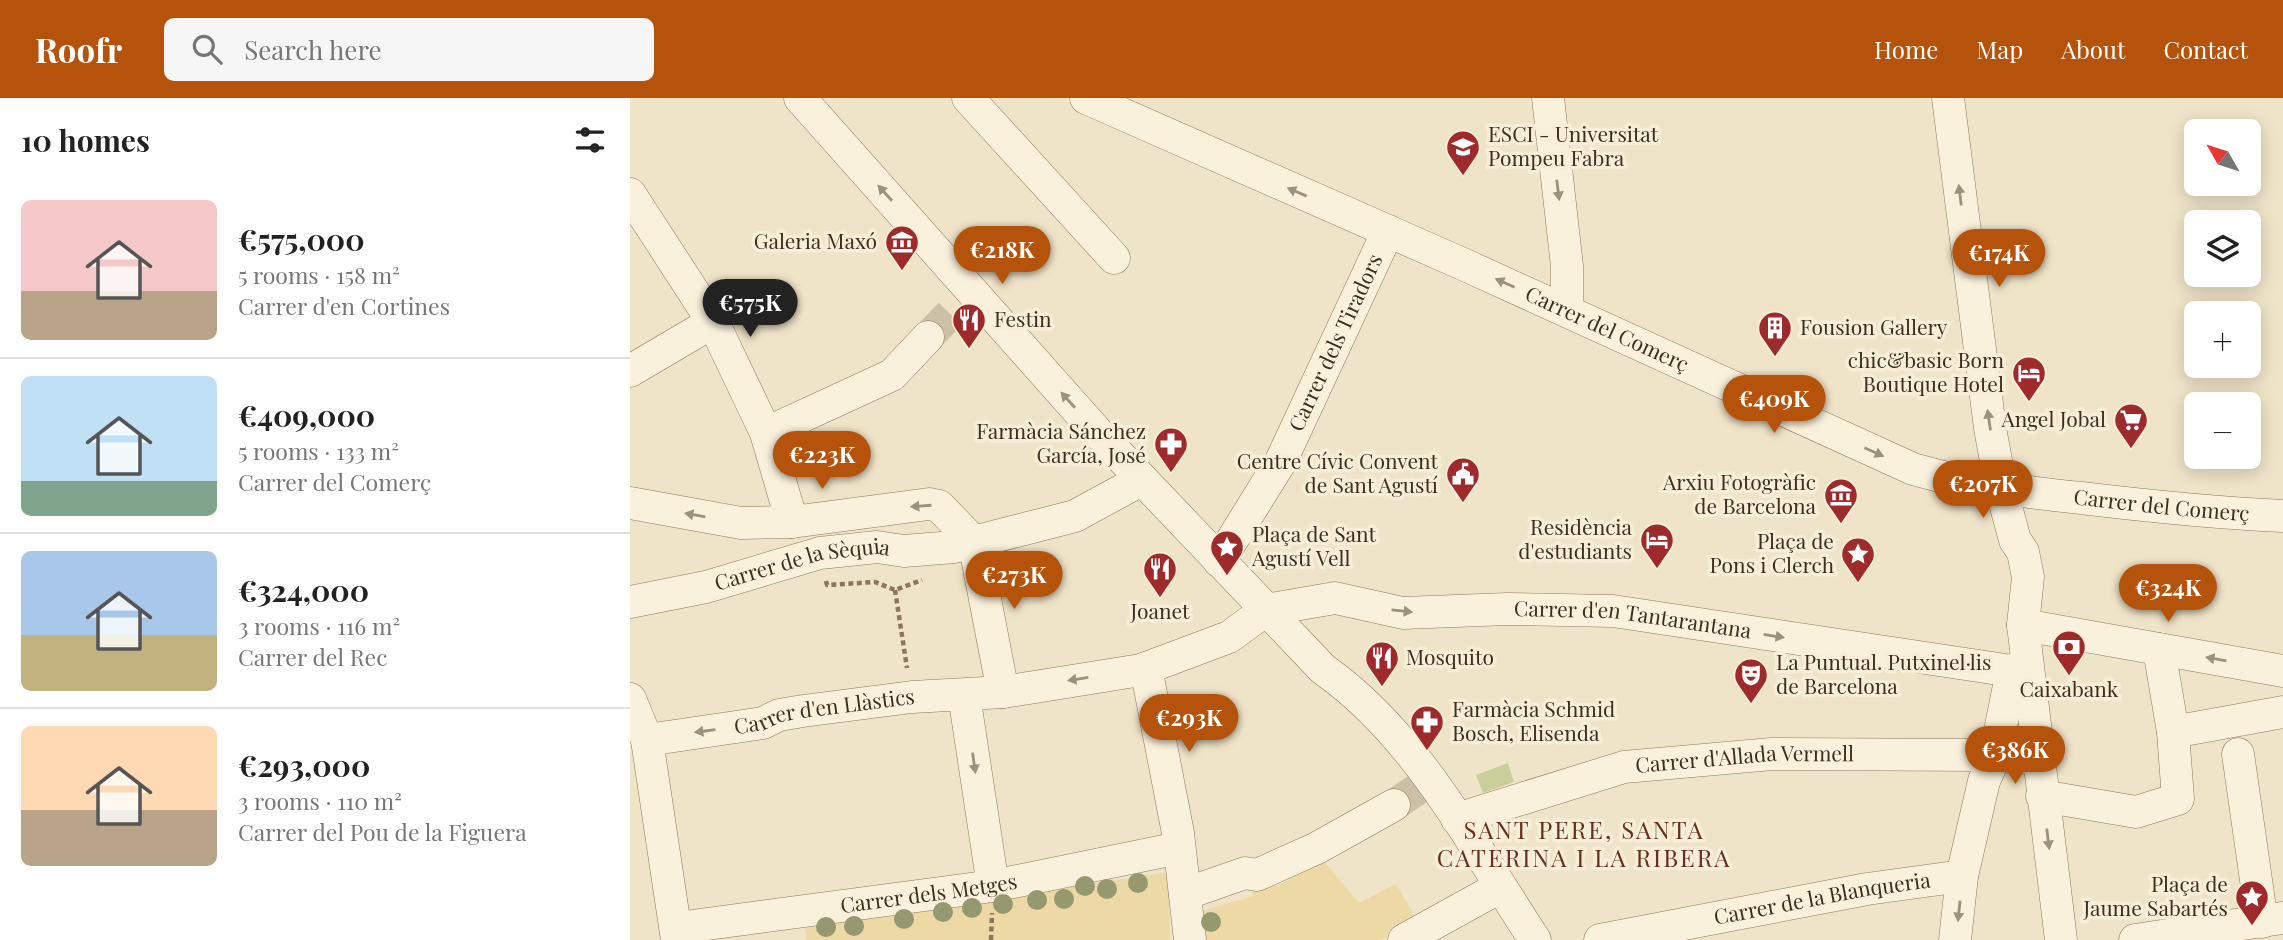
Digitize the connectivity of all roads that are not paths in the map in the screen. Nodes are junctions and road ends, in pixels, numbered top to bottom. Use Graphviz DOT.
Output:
graph roads {
  1 [pos="800,98"];
  2 [pos="968,98"];
  3 [pos="1086,98"];
  4 [pos="1126,98"];
  5 [pos="1548,98"];
  6 [pos="1948,98"];
  7 [pos="1150,129"];
  8 [pos="630,194"];
  9 [pos="1388,231"];
  10 [pos="1114,258"];
  11 [pos="1567,311"];
  12 [pos="713,322"];
  13 [pos="928,337"];
  14 [pos="630,371"];
  15 [pos="766,433"];
  16 [pos="1136,474"];
  17 [pos="2001,488"];
  18 [pos="630,503"];
  19 [pos="2283,516"];
  20 [pos="792,522"];
  21 [pos="974,541"];
  22 [pos="1219,561"];
  23 [pos="630,602"];
  24 [pos="1266,610"];
  25 [pos="2023,613"];
  26 [pos="2159,649"];
  27 [pos="2020,667"];
  28 [pos="1146,668"];
  29 [pos="2283,671"];
  30 [pos="1003,692"];
  31 [pos="964,695"];
  32 [pos="630,699"];
  33 [pos="2283,712"];
  34 [pos="2173,732"];
  35 [pos="2236,735"];
  36 [pos="647,740"];
  37 [pos="1995,755"];
  38 [pos="2040,759"];
  39 [pos="1415,792"];
  40 [pos="2042,796"];
  41 [pos="1457,820"];
  42 [pos="1179,848"];
  43 [pos="1962,876"];
  44 [pos="993,886"];
  45 [pos="1500,887"];
  46 [pos="1185,894"];
  47 [pos="2272,920"];
  48 [pos="677,934"];
  49 [pos="2180,937"];
  50 [pos="1190,940"];
  51 [pos="1404,940"];
  52 [pos="1535,940"];
  53 [pos="1600,940"];
  54 [pos="1955,940"];
  55 [pos="2061,940"];
  56 [pos="2135,940"];
  16 -- 1 [label="street, one-way"];
  2 -- 10 [label="street"];
  3 -- 7 [label="street, Carrer del Comerç"];
  4 -- 7 [label="street, Carrer del Comerç"];
  5 -- 11 [label="street, one-way"];
  17 -- 6 [label="street, one-way"];
  9 -- 7 [label="street, Carrer del Comerç, one-way"];
  8 -- 12 [label="street"];
  11 -- 9 [label="street, Carrer del Comerç, one-way"];
  9 -- 22 [label="street, Carrer dels Tiradors"];
  11 -- 17 [label="street, Carrer del Comerç, one-way"];
  12 -- 14 [label="street"];
  12 -- 15 [label="street"];
  13 -- 15 [label="street"];
  15 -- 20 [label="street"];
  16 -- 21 [label="street, Carrer de la Sèquia"];
  16 -- 22 [label="street"];
  17 -- 19 [label="street, Carrer del Comerç"];
  17 -- 25 [label="street"];
  20 -- 18 [label="street, one-way"];
  21 -- 20 [label="street, one-way"];
  21 -- 23 [label="street, Carrer de la Sèquia"];
  21 -- 30 [label="street"];
  22 -- 24 [label="street"];
  24 -- 27 [label="street, Carrer d'en Tantarantana, one-way"];
  24 -- 28 [label="street, Carrer d'en Llàstics"];
  24 -- 39 [label="street"];
  25 -- 26 [label="street"];
  25 -- 27 [label="street"];
  29 -- 26 [label="street, one-way"];
  26 -- 34 [label="street"];
  27 -- 37 [label="street"];
  27 -- 38 [label="street"];
  28 -- 30 [label="street, Carrer d'en Llàstics, one-way"];
  28 -- 42 [label="street"];
  30 -- 31 [label="street, Carrer d'en Llàstics"];
  31 -- 36 [label="street, Carrer d'en Llàstics, one-way"];
  31 -- 44 [label="street, one-way"];
  32 -- 36 [label="street"];
  33 -- 35 [label="street"];
  34 -- 35 [label="street"];
  34 -- 40 [label="street"];
  35 -- 47 [label="street"];
  36 -- 48 [label="street"];
  37 -- 38 [label="street, Carrer d'Allada Vermell"];
  37 -- 41 [label="street, Carrer d'Allada Vermell"];
  37 -- 43 [label="street"];
  38 -- 40 [label="street"];
  39 -- 41 [label="street"];
  39 -- 46 [label="street"];
  40 -- 55 [label="street, one-way"];
  41 -- 45 [label="street"];
  42 -- 44 [label="street, Carrer dels Metges"];
  42 -- 46 [label="street"];
  43 -- 53 [label="street, Carrer de la Blanqueria"];
  43 -- 54 [label="street, one-way"];
  44 -- 48 [label="street, Carrer dels Metges"];
  45 -- 51 [label="street"];
  45 -- 52 [label="street"];
  46 -- 50 [label="street"];
  47 -- 49 [label="street"];
  49 -- 56 [label="street"];
}
